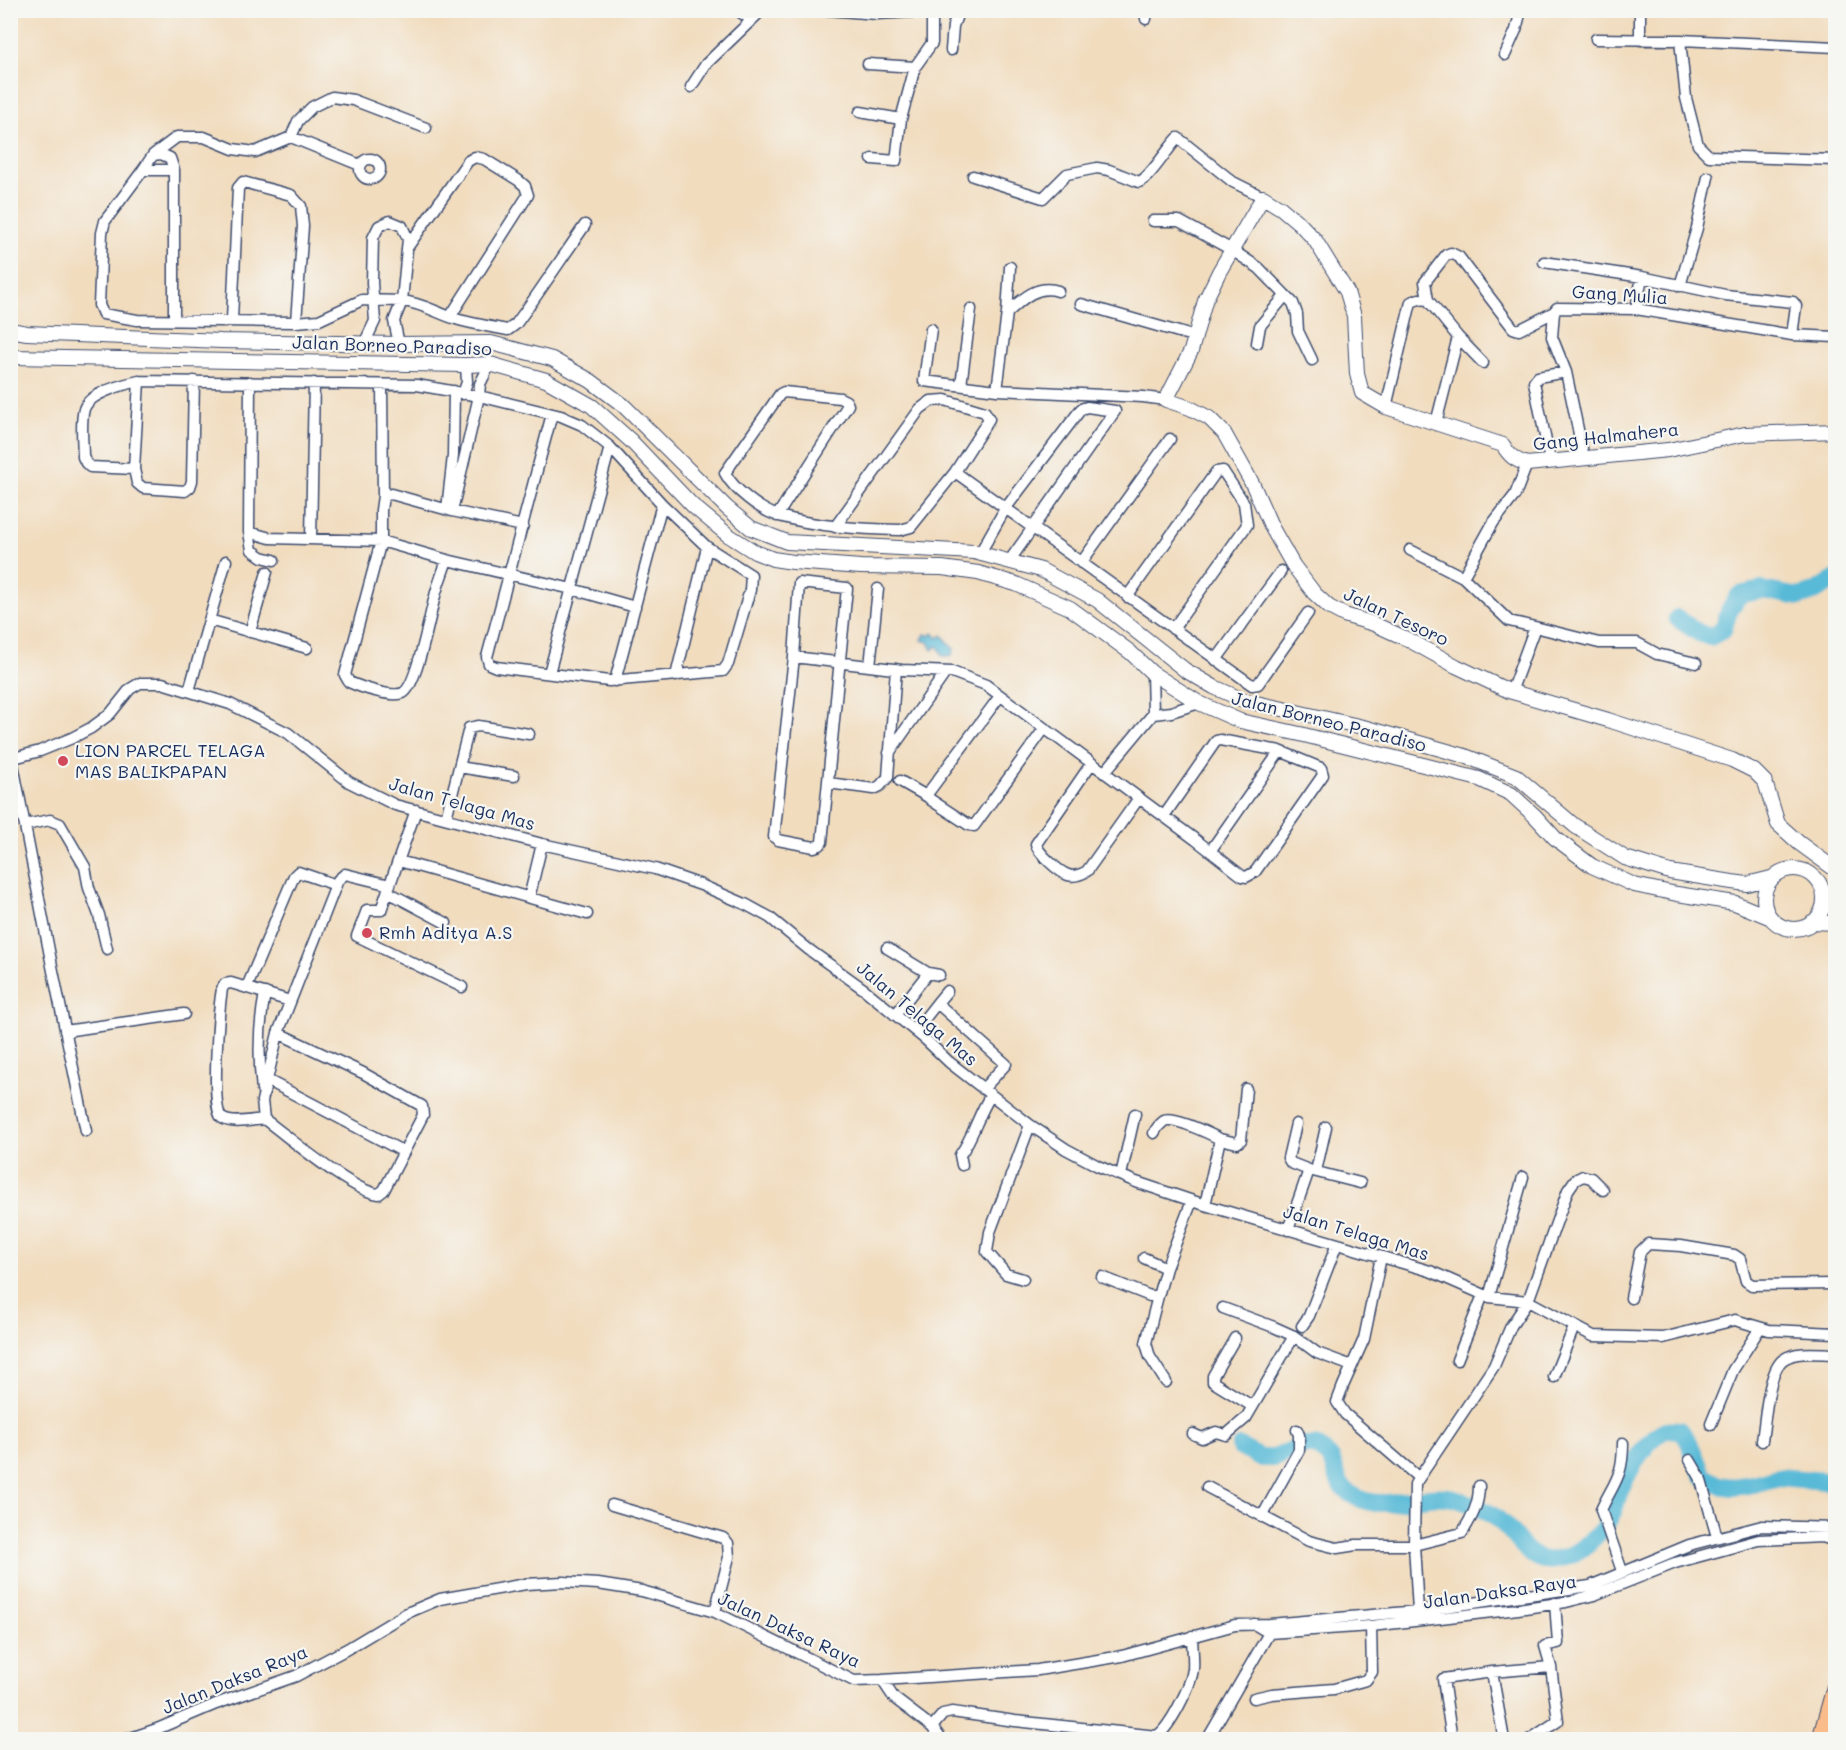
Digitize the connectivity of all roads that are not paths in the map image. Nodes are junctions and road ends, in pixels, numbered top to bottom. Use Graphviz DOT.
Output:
graph roads {
  1 [pos="737,10"];
  2 [pos="762,10"];
  3 [pos="827,10"];
  4 [pos="959,10"];
  5 [pos="1521,10"];
  6 [pos="1640,10"];
  7 [pos="752,20"];
  8 [pos="1596,39"];
  9 [pos="1640,40"];
  10 [pos="1680,40"];
  11 [pos="1836,47"];
  12 [pos="951,50"];
  13 [pos="1505,56"];
  14 [pos="868,64"];
  15 [pos="915,68"];
  16 [pos="691,87"];
  17 [pos="860,112"];
  18 [pos="901,119"];
  19 [pos="426,128"];
  20 [pos="291,137"];
  21 [pos="153,155"];
  22 [pos="872,159"];
  23 [pos="1836,160"];
  24 [pos="360,165"];
  25 [pos="143,170"];
  26 [pos="174,170"];
  27 [pos="973,176"];
  28 [pos="1708,177"];
  29 [pos="1263,197"];
  30 [pos="1153,221"];
  31 [pos="585,225"];
  32 [pos="407,248"];
  33 [pos="1232,250"];
  34 [pos="1544,262"];
  35 [pos="1010,267"];
  36 [pos="1642,277"];
  37 [pos="1680,286"];
  38 [pos="1058,291"];
  39 [pos="1285,296"];
  40 [pos="374,300"];
  41 [pos="1428,300"];
  42 [pos="402,302"];
  43 [pos="1081,303"];
  44 [pos="971,309"];
  45 [pos="1636,309"];
  46 [pos="1554,312"];
  47 [pos="1007,313"];
  48 [pos="450,317"];
  49 [pos="174,320"];
  50 [pos="232,320"];
  51 [pos="375,321"];
  52 [pos="394,321"];
  53 [pos="296,322"];
  54 [pos="931,329"];
  55 [pos="10,330"];
  56 [pos="1792,335"];
  57 [pos="1196,337"];
  58 [pos="1458,337"];
  59 [pos="1836,337"];
  60 [pos="310,342"];
  61 [pos="1257,343"];
  62 [pos="364,344"];
  63 [pos="399,344"];
  64 [pos="10,357"];
  65 [pos="1312,360"];
  66 [pos="309,361"];
  67 [pos="1483,363"];
  68 [pos="490,364"];
  69 [pos="466,365"];
  70 [pos="1566,372"];
  71 [pos="139,381"];
  72 [pos="194,381"];
  73 [pos="250,382"];
  74 [pos="314,383"];
  75 [pos="382,385"];
  76 [pos="960,386"];
  77 [pos="997,390"];
  78 [pos="458,393"];
  79 [pos="479,396"];
  80 [pos="1166,400"];
  81 [pos="1386,406"];
  82 [pos="552,414"];
  83 [pos="1436,423"];
  84 [pos="644,425"];
  85 [pos="1836,431"];
  86 [pos="1170,439"];
  87 [pos="631,441"];
  88 [pos="610,447"];
  89 [pos="1584,458"];
  90 [pos="1550,461"];
  91 [pos="1527,464"];
  92 [pos="134,469"];
  93 [pos="955,472"];
  94 [pos="383,496"];
  95 [pos="662,504"];
  96 [pos="1005,509"];
  97 [pos="450,510"];
  98 [pos="777,516"];
  99 [pos="523,526"];
  100 [pos="835,527"];
  101 [pos="1033,528"];
  102 [pos="249,532"];
  103 [pos="311,539"];
  104 [pos="381,541"];
  105 [pos="707,547"];
  106 [pos="1410,550"];
  107 [pos="980,554"];
  108 [pos="274,560"];
  109 [pos="1010,560"];
  110 [pos="226,561"];
  111 [pos="447,561"];
  112 [pos="1081,563"];
  113 [pos="1281,571"];
  114 [pos="267,572"];
  115 [pos="510,574"];
  116 [pos="1463,577"];
  117 [pos="1058,578"];
  118 [pos="878,589"];
  119 [pos="572,590"];
  120 [pos="1127,597"];
  121 [pos="1049,598"];
  122 [pos="634,607"];
  123 [pos="1308,613"];
  124 [pos="209,620"];
  125 [pos="1535,627"];
  126 [pos="1173,629"];
  127 [pos="250,632"];
  128 [pos="308,648"];
  129 [pos="794,657"];
  130 [pos="1216,660"];
  131 [pos="841,662"];
  132 [pos="1696,663"];
  133 [pos="870,666"];
  134 [pos="896,669"];
  135 [pos="946,672"];
  136 [pos="549,673"];
  137 [pos="1152,674"];
  138 [pos="676,676"];
  139 [pos="615,681"];
  140 [pos="189,691"];
  141 [pos="1511,692"];
  142 [pos="1000,696"];
  143 [pos="1199,703"];
  144 [pos="1153,714"];
  145 [pos="1044,729"];
  146 [pos="530,734"];
  147 [pos="1280,751"];
  148 [pos="889,753"];
  149 [pos="11,759"];
  150 [pos="1091,764"];
  151 [pos="459,767"];
  152 [pos="1104,773"];
  153 [pos="514,777"];
  154 [pos="900,781"];
  155 [pos="828,783"];
  156 [pos="928,797"];
  157 [pos="1139,798"];
  158 [pos="417,810"];
  159 [pos="1164,816"];
  160 [pos="446,818"];
  161 [pos="25,825"];
  162 [pos="542,844"];
  163 [pos="1211,850"];
  164 [pos="399,861"];
  165 [pos="1836,870"];
  166 [pos="1771,878"];
  167 [pos="336,885"];
  168 [pos="1822,888"];
  169 [pos="388,889"];
  170 [pos="529,898"];
  171 [pos="1836,899"];
  172 [pos="587,914"];
  173 [pos="1769,917"];
  174 [pos="1812,922"];
  175 [pos="446,923"];
  176 [pos="1836,923"];
  177 [pos="887,948"];
  178 [pos="107,949"];
  179 [pos="247,987"];
  180 [pos="462,987"];
  181 [pos="947,991"];
  182 [pos="265,993"];
  183 [pos="290,1001"];
  184 [pos="938,1003"];
  185 [pos="184,1014"];
  186 [pos="895,1015"];
  187 [pos="65,1031"];
  188 [pos="915,1031"];
  189 [pos="278,1033"];
  190 [pos="267,1080"];
  191 [pos="1246,1089"];
  192 [pos="987,1092"];
  193 [pos="263,1093"];
  194 [pos="1135,1114"];
  195 [pos="264,1119"];
  196 [pos="1296,1124"];
  197 [pos="1030,1125"];
  198 [pos="1326,1127"];
  199 [pos="86,1131"];
  200 [pos="1154,1133"];
  201 [pos="1220,1139"];
  202 [pos="404,1152"];
  203 [pos="962,1165"];
  204 [pos="1313,1171"];
  205 [pos="1121,1175"];
  206 [pos="1523,1177"];
  207 [pos="1360,1183"];
  208 [pos="1603,1190"];
  209 [pos="1192,1201"];
  210 [pos="1205,1205"];
  211 [pos="1288,1230"];
  212 [pos="1337,1244"];
  213 [pos="1382,1257"];
  214 [pos="1144,1258"];
  215 [pos="1166,1268"];
  216 [pos="1102,1277"];
  217 [pos="1023,1278"];
  218 [pos="1836,1284"];
  219 [pos="1158,1296"];
  220 [pos="1486,1296"];
  221 [pos="1631,1298"];
  222 [pos="1528,1301"];
  223 [pos="1223,1308"];
  224 [pos="1302,1326"];
  225 [pos="1574,1327"];
  226 [pos="1760,1328"];
  227 [pos="1836,1333"];
  228 [pos="1294,1336"];
  229 [pos="1235,1338"];
  230 [pos="1836,1354"];
  231 [pos="1457,1360"];
  232 [pos="1352,1366"];
  233 [pos="1554,1377"];
  234 [pos="1166,1382"];
  235 [pos="1252,1406"];
  236 [pos="1711,1424"];
  237 [pos="1298,1432"];
  238 [pos="1193,1434"];
  239 [pos="1762,1441"];
  240 [pos="1623,1443"];
  241 [pos="1690,1460"];
  242 [pos="1417,1481"];
  243 [pos="1479,1486"];
  244 [pos="1207,1487"];
  245 [pos="612,1505"];
  246 [pos="1262,1517"];
  247 [pos="1817,1532"];
  248 [pos="1833,1534"];
  249 [pos="1717,1538"];
  250 [pos="1414,1545"];
  251 [pos="1622,1571"];
  252 [pos="1555,1603"];
  253 [pos="1418,1611"];
  254 [pos="715,1612"];
  255 [pos="1371,1626"];
  256 [pos="1270,1628"];
  257 [pos="1192,1636"];
  258 [pos="1551,1667"];
  259 [pos="1492,1672"];
  260 [pos="882,1680"];
  261 [pos="1836,1687"];
  262 [pos="1254,1698"];
  263 [pos="932,1727"];
  264 [pos="125,1740"];
  265 [pos="942,1740"];
  266 [pos="1207,1740"];
  267 [pos="1452,1740"];
  268 [pos="1504,1740"];
  269 [pos="1529,1740"];
  270 [pos="1821,1740"];
  1 -- 7 [label="street"];
  2 -- 7 [label="street"];
  3 -- 15 [label="street"];
  4 -- 12 [label="street"];
  5 -- 13 [label="street"];
  6 -- 9 [label="street"];
  7 -- 16 [label="street"];
  8 -- 9 [label="street"];
  9 -- 10 [label="street"];
  10 -- 11 [label="street"];
  10 -- 23 [label="street"];
  14 -- 15 [label="street"];
  15 -- 18 [label="street"];
  17 -- 18 [label="street"];
  18 -- 22 [label="street"];
  19 -- 20 [label="street"];
  20 -- 21 [label="street"];
  20 -- 24 [label="street"];
  21 -- 25 [label="street"];
  21 -- 26 [label="street"];
  25 -- 26 [label="street"];
  25 -- 49 [label="street"];
  26 -- 49 [label="street"];
  27 -- 29 [label="street, Gang Halmahera"];
  28 -- 37 [label="street"];
  29 -- 33 [label="street"];
  29 -- 81 [label="street, Gang Halmahera"];
  30 -- 33 [label="street"];
  31 -- 48 [label="street"];
  32 -- 40 [label="street"];
  32 -- 42 [label="street"];
  32 -- 48 [label="street"];
  33 -- 39 [label="street"];
  33 -- 57 [label="street"];
  34 -- 36 [label="street"];
  35 -- 47 [label="street"];
  36 -- 37 [label="street"];
  36 -- 45 [label="street"];
  37 -- 56 [label="street"];
  38 -- 47 [label="street"];
  39 -- 61 [label="street"];
  39 -- 65 [label="street"];
  40 -- 42 [label="street"];
  40 -- 51 [label="street"];
  40 -- 53 [label="street"];
  41 -- 46 [label="street"];
  41 -- 58 [label="street"];
  41 -- 81 [label="street"];
  42 -- 48 [label="street"];
  42 -- 52 [label="street"];
  43 -- 57 [label="street"];
  44 -- 76 [label="street"];
  45 -- 46 [label="street, Gang Mulia"];
  45 -- 56 [label="street, Gang Mulia"];
  46 -- 70 [label="street, Gang Mulia"];
  47 -- 77 [label="street"];
  49 -- 50 [label="street"];
  50 -- 53 [label="street"];
  50 -- 53 [label="street"];
  51 -- 52 [label="street"];
  51 -- 62 [label="street"];
  52 -- 63 [label="street"];
  54 -- 76 [label="street, Jalan Tesoro"];
  55 -- 60 [label="street, Jalan Borneo Paradiso"];
  56 -- 59 [label="street, Gang Mulia"];
  57 -- 80 [label="street"];
  58 -- 67 [label="street"];
  58 -- 83 [label="street"];
  60 -- 62 [label="street, Jalan Borneo Paradiso"];
  60 -- 66 [label="street"];
  62 -- 63 [label="street, Jalan Borneo Paradiso"];
  63 -- 84 [label="street, Jalan Borneo Paradiso"];
  64 -- 66 [label="street, Jalan Borneo Paradiso"];
  66 -- 69 [label="street, Jalan Borneo Paradiso"];
  68 -- 69 [label="street, Jalan Borneo Paradiso"];
  68 -- 79 [label="street"];
  68 -- 87 [label="street, Jalan Borneo Paradiso"];
  69 -- 78 [label="street"];
  70 -- 89 [label="street, Gang Mulia"];
  70 -- 90 [label="street"];
  71 -- 72 [label="street"];
  71 -- 92 [label="street"];
  71 -- 92 [label="street"];
  72 -- 73 [label="street"];
  72 -- 92 [label="street"];
  73 -- 74 [label="street"];
  73 -- 102 [label="street"];
  74 -- 75 [label="street"];
  74 -- 103 [label="street"];
  75 -- 78 [label="street"];
  75 -- 94 [label="street"];
  76 -- 77 [label="street, Jalan Tesoro"];
  77 -- 80 [label="street, Jalan Tesoro"];
  78 -- 79 [label="street"];
  78 -- 97 [label="street"];
  79 -- 82 [label="street"];
  79 -- 97 [label="street"];
  80 -- 141 [label="street, Jalan Tesoro"];
  81 -- 83 [label="street, Gang Halmahera"];
  82 -- 88 [label="street"];
  82 -- 99 [label="street"];
  83 -- 91 [label="street, Gang Halmahera"];
  84 -- 87 [label="street"];
  84 -- 107 [label="street, Jalan Borneo Paradiso"];
  85 -- 89 [label="street, Gang Halmahera"];
  86 -- 112 [label="street"];
  87 -- 121 [label="street, Jalan Borneo Paradiso"];
  88 -- 95 [label="street"];
  88 -- 119 [label="street"];
  89 -- 90 [label="street, Gang Halmahera"];
  90 -- 91 [label="street, Gang Halmahera"];
  91 -- 116 [label="street"];
  93 -- 96 [label="street"];
  93 -- 100 [label="street"];
  93 -- 100 [label="street"];
  94 -- 97 [label="street"];
  94 -- 104 [label="street"];
  95 -- 105 [label="street"];
  95 -- 122 [label="street"];
  96 -- 101 [label="street"];
  96 -- 101 [label="street"];
  96 -- 107 [label="street"];
  97 -- 99 [label="street"];
  98 -- 98 [label="street"];
  98 -- 100 [label="street"];
  99 -- 115 [label="street"];
  101 -- 109 [label="street"];
  101 -- 112 [label="street"];
  102 -- 103 [label="street"];
  102 -- 108 [label="street"];
  103 -- 104 [label="street"];
  104 -- 111 [label="street"];
  104 -- 111 [label="street"];
  105 -- 138 [label="street"];
  105 -- 138 [label="street"];
  106 -- 116 [label="street"];
  107 -- 109 [label="street, Jalan Borneo Paradiso"];
  109 -- 117 [label="street, Jalan Borneo Paradiso"];
  110 -- 124 [label="street"];
  111 -- 115 [label="street"];
  112 -- 120 [label="street"];
  113 -- 130 [label="street"];
  114 -- 127 [label="street"];
  115 -- 119 [label="street"];
  115 -- 136 [label="street"];
  116 -- 125 [label="street"];
  117 -- 121 [label="street"];
  117 -- 166 [label="street, Jalan Borneo Paradiso"];
  118 -- 133 [label="street"];
  119 -- 122 [label="street"];
  119 -- 136 [label="street"];
  120 -- 126 [label="street"];
  120 -- 126 [label="street"];
  121 -- 137 [label="street, Jalan Borneo Paradiso"];
  122 -- 139 [label="street"];
  123 -- 130 [label="street"];
  124 -- 127 [label="street"];
  124 -- 140 [label="street"];
  125 -- 132 [label="street"];
  125 -- 141 [label="street"];
  126 -- 130 [label="street"];
  127 -- 128 [label="street"];
  129 -- 131 [label="street"];
  129 -- 131 [label="street"];
  129 -- 155 [label="street"];
  131 -- 133 [label="street"];
  131 -- 155 [label="street"];
  133 -- 134 [label="street"];
  134 -- 135 [label="street"];
  134 -- 148 [label="street"];
  135 -- 142 [label="street"];
  135 -- 148 [label="street"];
  136 -- 139 [label="street"];
  137 -- 143 [label="street, Jalan Borneo Paradiso"];
  137 -- 144 [label="street"];
  138 -- 139 [label="street"];
  140 -- 149 [label="street, Jalan Telaga Mas"];
  140 -- 158 [label="street, Jalan Telaga Mas"];
  141 -- 165 [label="street, Jalan Tesoro"];
  142 -- 145 [label="street"];
  142 -- 156 [label="street"];
  143 -- 144 [label="street"];
  143 -- 173 [label="street, Jalan Borneo Paradiso"];
  144 -- 152 [label="street"];
  145 -- 150 [label="street"];
  145 -- 156 [label="street"];
  146 -- 151 [label="street"];
  147 -- 159 [label="street"];
  147 -- 163 [label="street"];
  147 -- 163 [label="street"];
  148 -- 155 [label="street"];
  149 -- 161 [label="street"];
  150 -- 152 [label="street"];
  150 -- 157 [label="street"];
  151 -- 153 [label="street"];
  151 -- 160 [label="street"];
  152 -- 157 [label="street"];
  154 -- 156 [label="street"];
  157 -- 159 [label="street"];
  158 -- 160 [label="street, Jalan Telaga Mas"];
  158 -- 164 [label="street"];
  159 -- 163 [label="street"];
  160 -- 162 [label="street, Jalan Telaga Mas"];
  161 -- 178 [label="street"];
  161 -- 187 [label="street"];
  162 -- 170 [label="street"];
  162 -- 186 [label="street, Jalan Telaga Mas"];
  164 -- 169 [label="street"];
  164 -- 170 [label="street"];
  166 -- 168 [label="street"];
  166 -- 173 [label="street"];
  167 -- 169 [label="street"];
  167 -- 179 [label="street"];
  167 -- 183 [label="street"];
  168 -- 171 [label="street"];
  168 -- 174 [label="street"];
  169 -- 175 [label="street"];
  169 -- 180 [label="street"];
  170 -- 172 [label="street"];
  173 -- 174 [label="street"];
  174 -- 176 [label="street"];
  177 -- 186 [label="street"];
  179 -- 182 [label="street"];
  179 -- 195 [label="street"];
  181 -- 184 [label="street"];
  182 -- 183 [label="street"];
  182 -- 193 [label="street"];
  183 -- 189 [label="street"];
  184 -- 188 [label="street"];
  184 -- 192 [label="street"];
  185 -- 187 [label="street"];
  186 -- 188 [label="street, Jalan Telaga Mas"];
  187 -- 199 [label="street"];
  188 -- 192 [label="street, Jalan Telaga Mas"];
  189 -- 190 [label="street"];
  189 -- 202 [label="street"];
  190 -- 193 [label="street"];
  190 -- 202 [label="street"];
  191 -- 201 [label="street"];
  192 -- 197 [label="street, Jalan Telaga Mas"];
  192 -- 203 [label="street"];
  193 -- 195 [label="street"];
  194 -- 205 [label="street"];
  195 -- 202 [label="street"];
  196 -- 204 [label="street"];
  197 -- 205 [label="street, Jalan Telaga Mas"];
  197 -- 217 [label="street"];
  198 -- 204 [label="street"];
  200 -- 201 [label="street"];
  201 -- 210 [label="street"];
  204 -- 207 [label="street"];
  204 -- 211 [label="street"];
  205 -- 209 [label="street, Jalan Telaga Mas"];
  206 -- 220 [label="street"];
  208 -- 222 [label="street"];
  209 -- 210 [label="street, Jalan Telaga Mas"];
  209 -- 215 [label="street"];
  210 -- 211 [label="street, Jalan Telaga Mas"];
  211 -- 212 [label="street, Jalan Telaga Mas"];
  212 -- 213 [label="street, Jalan Telaga Mas"];
  212 -- 224 [label="street"];
  213 -- 220 [label="street, Jalan Telaga Mas"];
  213 -- 232 [label="street"];
  214 -- 215 [label="street"];
  215 -- 219 [label="street"];
  216 -- 219 [label="street"];
  218 -- 221 [label="street"];
  219 -- 234 [label="street"];
  220 -- 222 [label="street, Jalan Telaga Mas"];
  220 -- 231 [label="street"];
  222 -- 225 [label="street, Jalan Telaga Mas"];
  222 -- 242 [label="street"];
  223 -- 228 [label="street"];
  225 -- 226 [label="street, Jalan Telaga Mas"];
  225 -- 233 [label="street"];
  226 -- 227 [label="street, Jalan Telaga Mas"];
  226 -- 236 [label="street"];
  228 -- 232 [label="street"];
  228 -- 235 [label="street"];
  229 -- 235 [label="street"];
  230 -- 239 [label="street"];
  232 -- 242 [label="street"];
  235 -- 238 [label="street"];
  237 -- 246 [label="street"];
  240 -- 251 [label="street"];
  241 -- 249 [label="street"];
  242 -- 250 [label="street"];
  243 -- 250 [label="street"];
  244 -- 246 [label="street"];
  245 -- 254 [label="street"];
  246 -- 250 [label="street"];
  247 -- 248 [label="street, Jalan Daksa Raya"];
  247 -- 249 [label="street, Jalan Daksa Raya"];
  247 -- 252 [label="street, Jalan Daksa Raya"];
  249 -- 251 [label="street, Jalan Daksa Raya"];
  250 -- 253 [label="street"];
  251 -- 253 [label="street, Jalan Daksa Raya"];
  252 -- 255 [label="street, Jalan Daksa Raya"];
  252 -- 258 [label="street"];
  253 -- 256 [label="street, Jalan Daksa Raya"];
  254 -- 260 [label="street, Jalan Daksa Raya"];
  254 -- 264 [label="street, Jalan Daksa Raya"];
  255 -- 256 [label="street, Jalan Daksa Raya"];
  255 -- 262 [label="street"];
  256 -- 257 [label="street, Jalan Daksa Raya"];
  256 -- 266 [label="street"];
  257 -- 260 [label="street, Jalan Daksa Raya"];
  257 -- 263 [label="street"];
  258 -- 259 [label="street"];
  258 -- 269 [label="street"];
  259 -- 267 [label="street"];
  259 -- 268 [label="street"];
  260 -- 263 [label="street"];
  261 -- 270 [label="highway"];
  263 -- 265 [label="street"];
}
